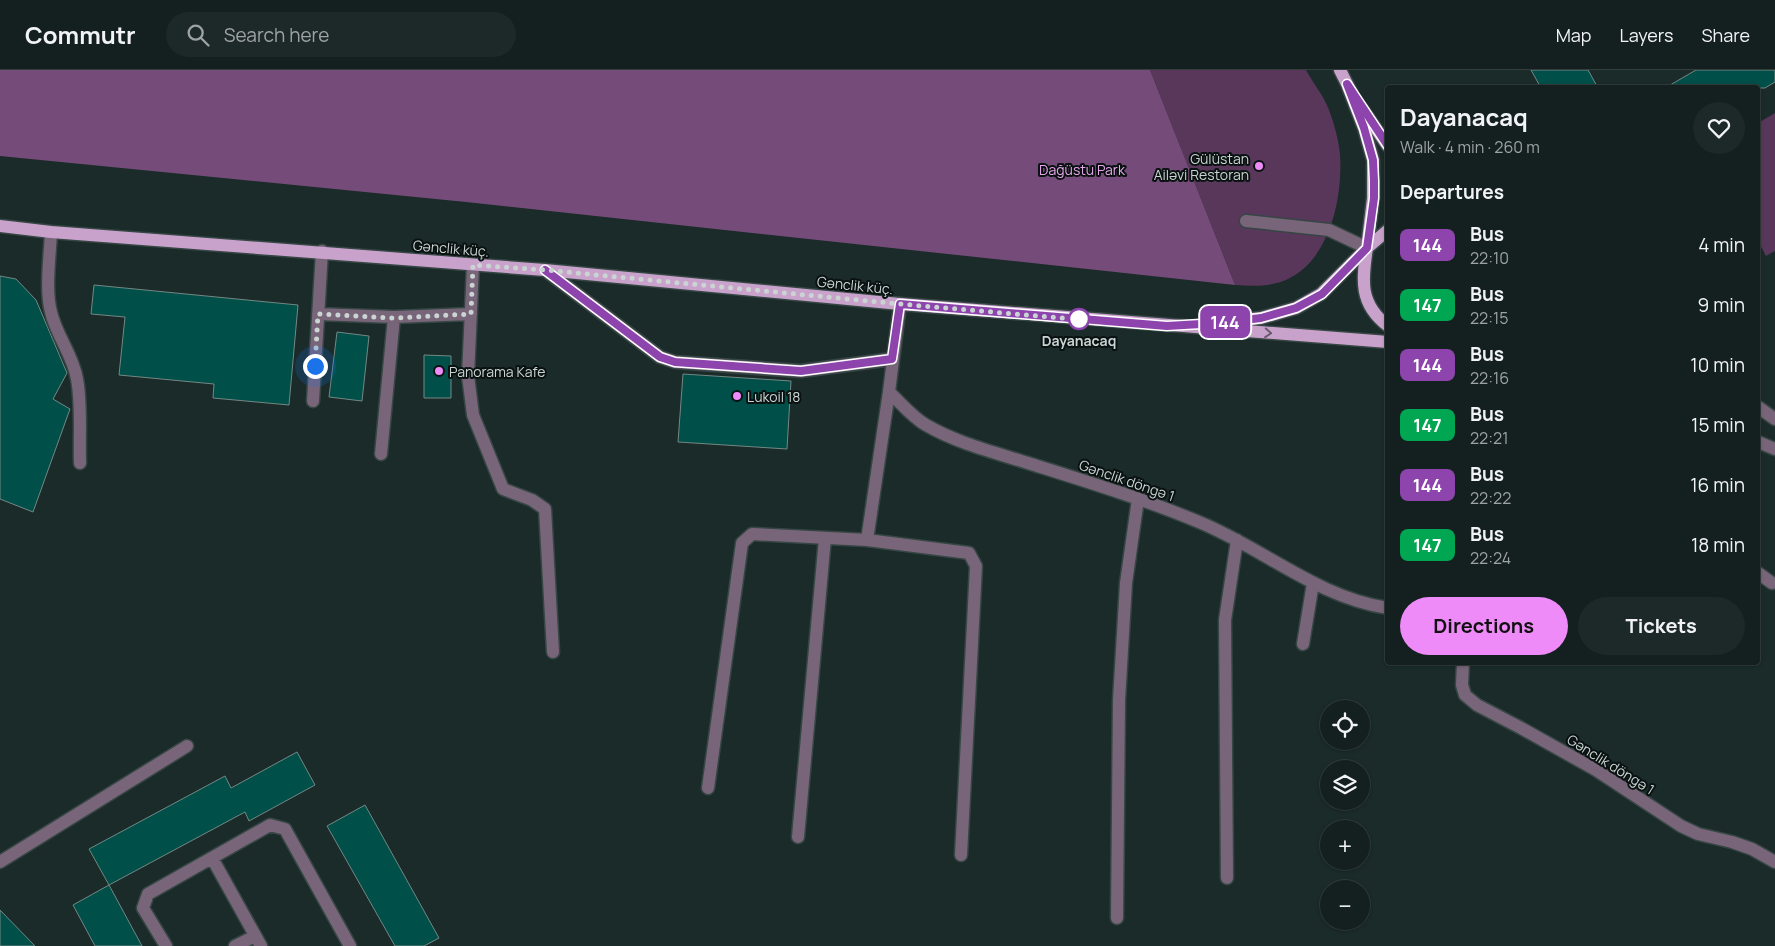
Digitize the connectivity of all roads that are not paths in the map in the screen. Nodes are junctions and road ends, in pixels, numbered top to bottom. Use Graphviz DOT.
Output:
graph roads {
  1 [pos="1340,70"];
  2 [pos="1347,84"];
  3 [pos="1385,141"];
  4 [pos="1246,221"];
  5 [pos="0,226"];
  6 [pos="51,232"];
  7 [pos="1385,233"];
  8 [pos="1367,248"];
  9 [pos="322,251"];
  10 [pos="473,265"];
  11 [pos="545,270"];
  12 [pos="900,304"];
  13 [pos="318,314"];
  14 [pos="471,314"];
  15 [pos="394,318"];
  16 [pos="1385,324"];
  17 [pos="1167,326"];
  18 [pos="1385,342"];
  19 [pos="892,359"];
  20 [pos="889,392"];
  21 [pos="314,401"];
  22 [pos="1760,409"];
  23 [pos="1775,419"];
  24 [pos="1760,443"];
  25 [pos="1775,449"];
  26 [pos="381,454"];
  27 [pos="80,463"];
  28 [pos="1138,499"];
  29 [pos="825,538"];
  30 [pos="867,540"];
  31 [pos="1237,540"];
  32 [pos="1760,574"];
  33 [pos="1314,582"];
  34 [pos="1772,583"];
  35 [pos="1385,607"];
  36 [pos="1303,644"];
  37 [pos="554,652"];
  38 [pos="1463,665"];
  39 [pos="187,746"];
  40 [pos="708,788"];
  41 [pos="798,837"];
  42 [pos="961,855"];
  43 [pos="212,858"];
  44 [pos="0,862"];
  45 [pos="1775,862"];
  46 [pos="1228,878"];
  47 [pos="1118,918"];
  48 [pos="258,941"];
  49 [pos="166,946"];
  50 [pos="235,946"];
  51 [pos="350,946"];
  1 -- 2 [label="main road"];
  2 -- 3 [label="main road"];
  2 -- 8 [label="main road"];
  4 -- 8 [label="street"];
  5 -- 6 [label="main road, Gənclik küç."];
  6 -- 9 [label="main road, Gənclik küç."];
  6 -- 27 [label="street"];
  7 -- 8 [label="main road"];
  8 -- 16 [label="main road"];
  8 -- 17 [label="main road"];
  9 -- 10 [label="main road, Gənclik küç."];
  9 -- 13 [label="street"];
  10 -- 11 [label="main road, Gənclik küç."];
  10 -- 14 [label="street"];
  11 -- 12 [label="main road, Gənclik küç."];
  11 -- 19 [label="street"];
  12 -- 17 [label="main road, Gənclik küç."];
  12 -- 19 [label="street"];
  13 -- 15 [label="street"];
  13 -- 21 [label="street"];
  14 -- 15 [label="street"];
  14 -- 37 [label="street"];
  15 -- 26 [label="street"];
  17 -- 18 [label="main road, one-way"];
  19 -- 20 [label="street"];
  20 -- 28 [label="street, Gənclik döngə 1"];
  20 -- 30 [label="street"];
  22 -- 23 [label="street"];
  24 -- 25 [label="street"];
  28 -- 31 [label="street, Gənclik döngə 1"];
  28 -- 47 [label="street"];
  29 -- 30 [label="street"];
  29 -- 40 [label="street"];
  29 -- 41 [label="street"];
  30 -- 42 [label="street"];
  31 -- 33 [label="street, Gənclik döngə 1"];
  31 -- 46 [label="street"];
  32 -- 34 [label="street"];
  33 -- 35 [label="street, Gənclik döngə 1"];
  33 -- 36 [label="street"];
  38 -- 45 [label="street, Gənclik döngə 1"];
  39 -- 44 [label="street"];
  43 -- 48 [label="street"];
  43 -- 49 [label="street"];
  43 -- 51 [label="street"];
  48 -- 50 [label="street"];
}
